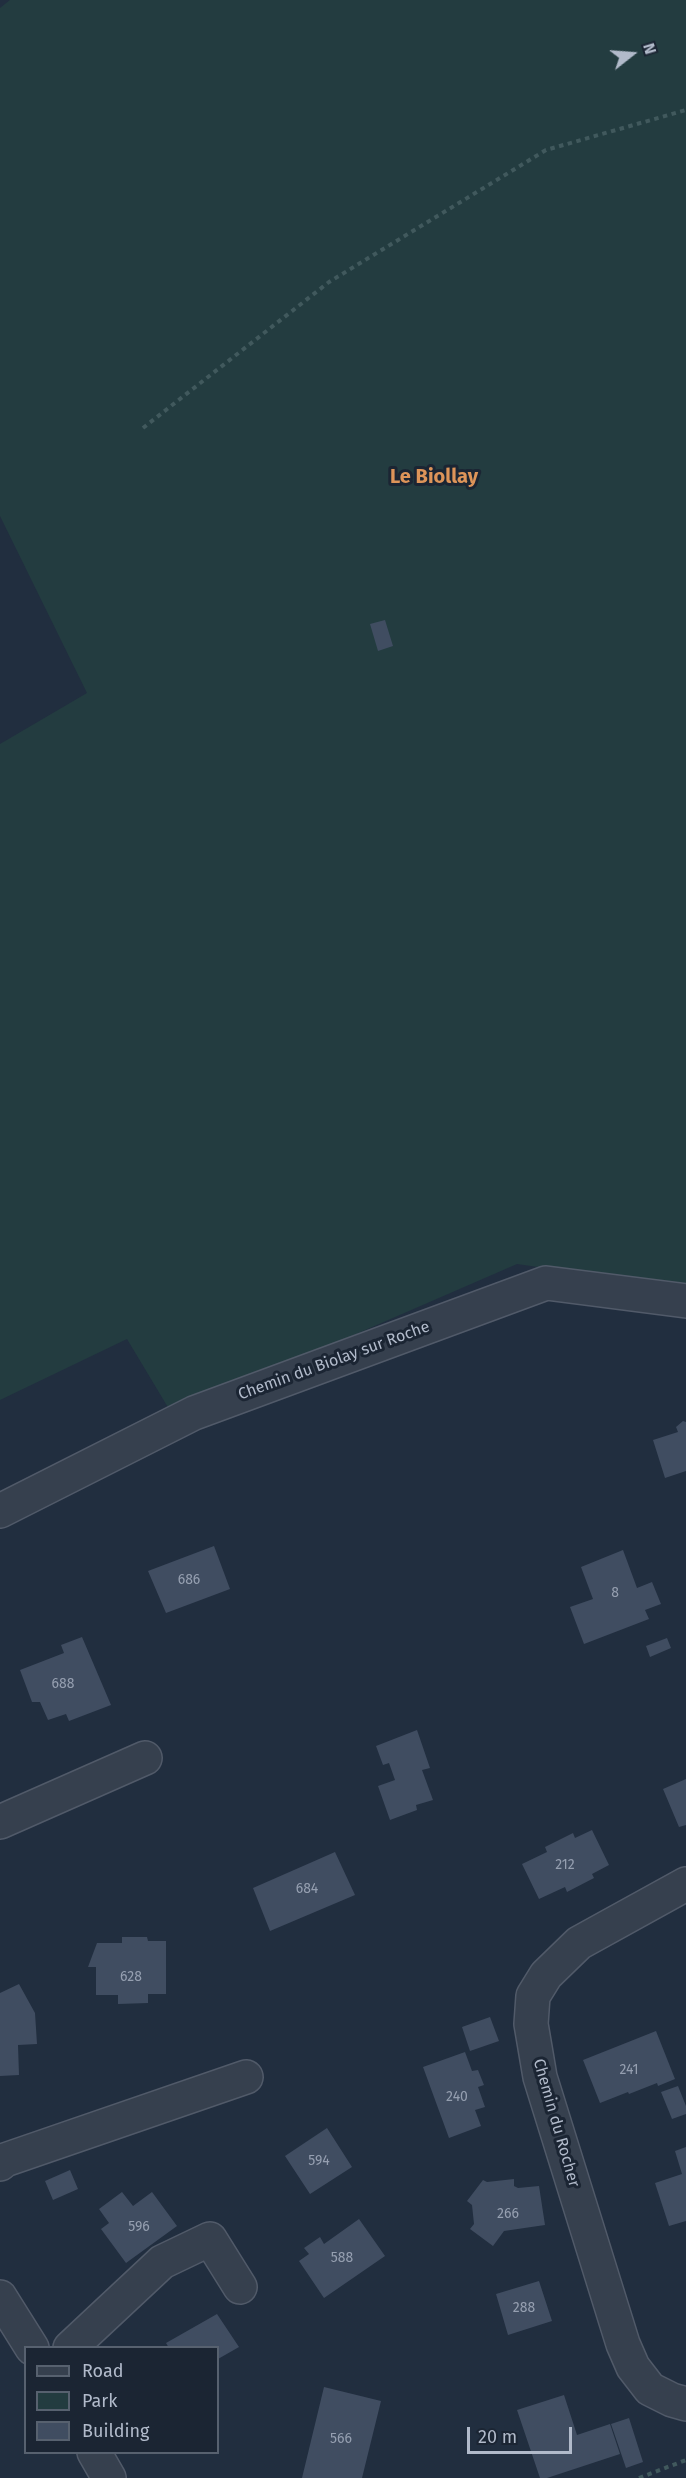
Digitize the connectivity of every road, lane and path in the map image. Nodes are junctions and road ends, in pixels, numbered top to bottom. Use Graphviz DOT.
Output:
graph roads {
  1 [pos="686,110"];
  2 [pos="143,428"];
  3 [pos="686,1301"];
  4 [pos="0,1511"];
  5 [pos="145,1758"];
  6 [pos="0,1822"];
  7 [pos="686,1884"];
  8 [pos="246,2077"];
  9 [pos="0,2164"];
  10 [pos="240,2287"];
  11 [pos="0,2297"];
  12 [pos="31,2346"];
  13 [pos="72,2346"];
  14 [pos="686,2404"];
  15 [pos="95,2454"];
  16 [pos="686,2460"];
  17 [pos="109,2478"];
  18 [pos="639,2478"];
  1 -- 2 [label="path"];
  3 -- 4 [label="street, Chemin du Biolay sur Roche"];
  5 -- 6 [label="street"];
  7 -- 14 [label="street, Chemin du Rocher"];
  8 -- 9 [label="street"];
  10 -- 13 [label="street"];
  11 -- 12 [label="street"];
  15 -- 17 [label="street"];
  16 -- 18 [label="path"];
}
